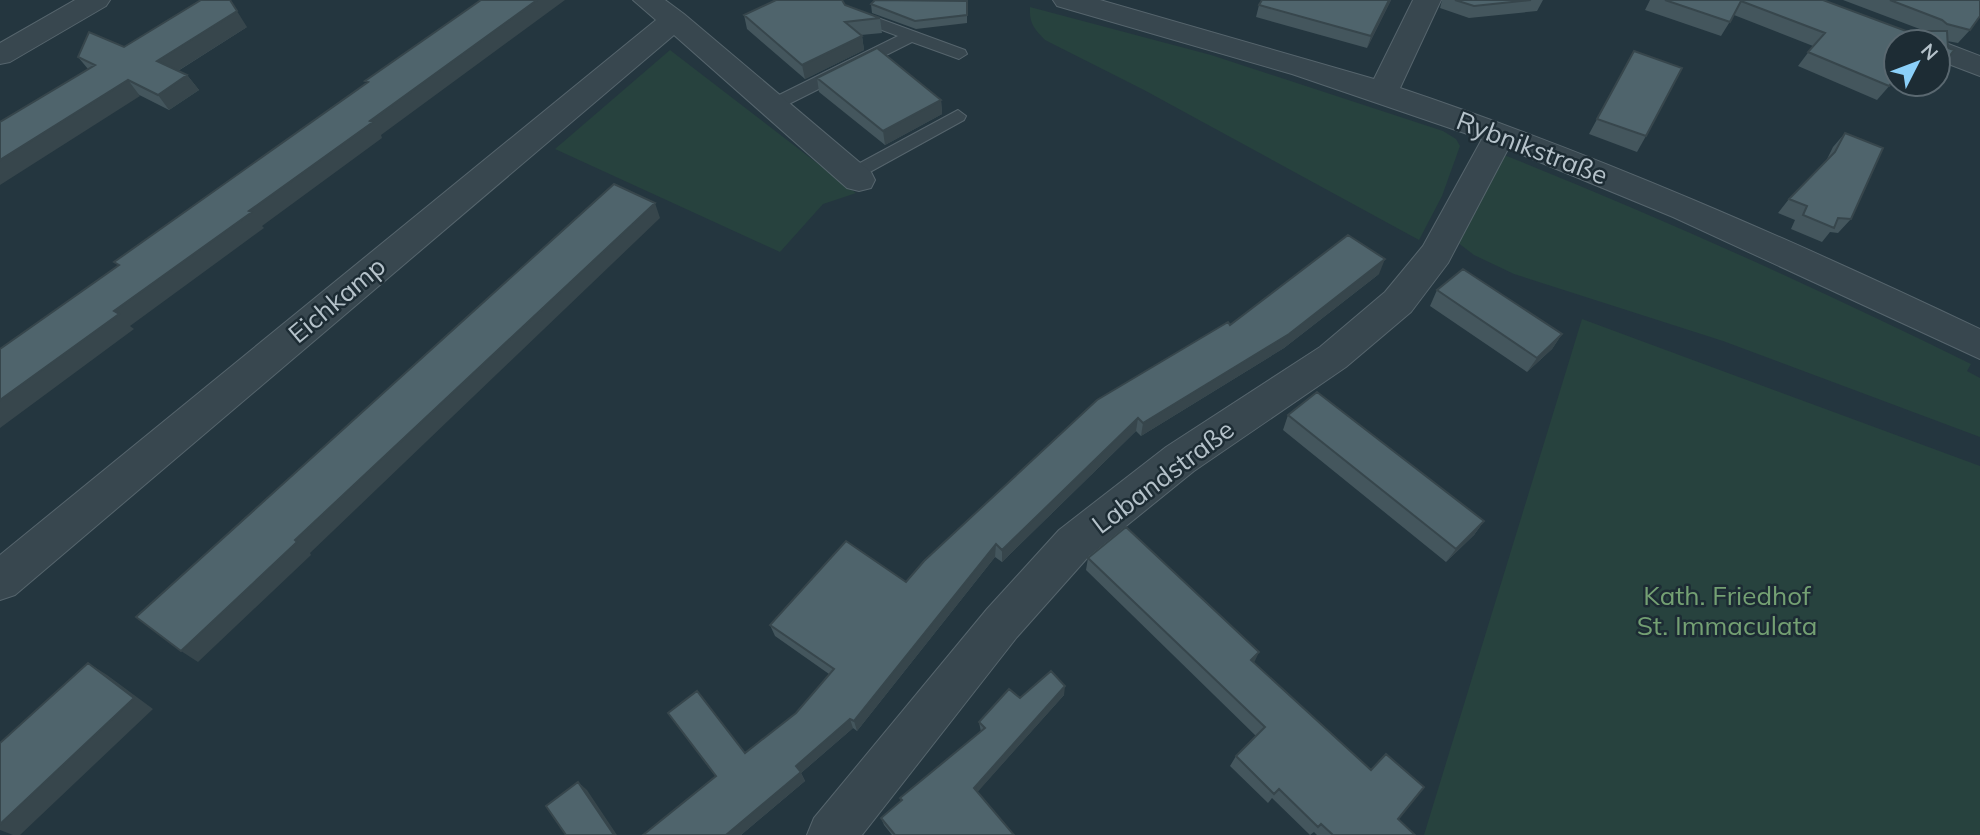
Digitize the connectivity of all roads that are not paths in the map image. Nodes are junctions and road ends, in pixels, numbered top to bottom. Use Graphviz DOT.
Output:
graph roads {
  1 [pos="96,0"];
  2 [pos="1067,0"];
  3 [pos="1427,0"];
  4 [pos="660,10"];
  5 [pos="854,14"];
  6 [pos="911,36"];
  7 [pos="959,54"];
  8 [pos="0,55"];
  9 [pos="1952,55"];
  10 [pos="1980,67"];
  11 [pos="1382,92"];
  12 [pos="773,105"];
  13 [pos="958,116"];
  14 [pos="1500,134"];
  15 [pos="856,177"];
  16 [pos="1980,345"];
  17 [pos="0,581"];
  18 [pos="831,835"];
  1 -- 8 [label="street"];
  2 -- 11 [label="street, Rybnikstraße"];
  3 -- 11 [label="street"];
  4 -- 12 [label="street, Eichkamp"];
  4 -- 17 [label="street, Eichkamp"];
  5 -- 6 [label="lane"];
  6 -- 7 [label="lane"];
  6 -- 12 [label="lane"];
  9 -- 10 [label="street"];
  11 -- 14 [label="street, Rybnikstraße"];
  12 -- 15 [label="street, Eichkamp"];
  13 -- 15 [label="lane"];
  14 -- 16 [label="street, Rybnikstraße"];
  14 -- 18 [label="street, Labandstraße"];
}
